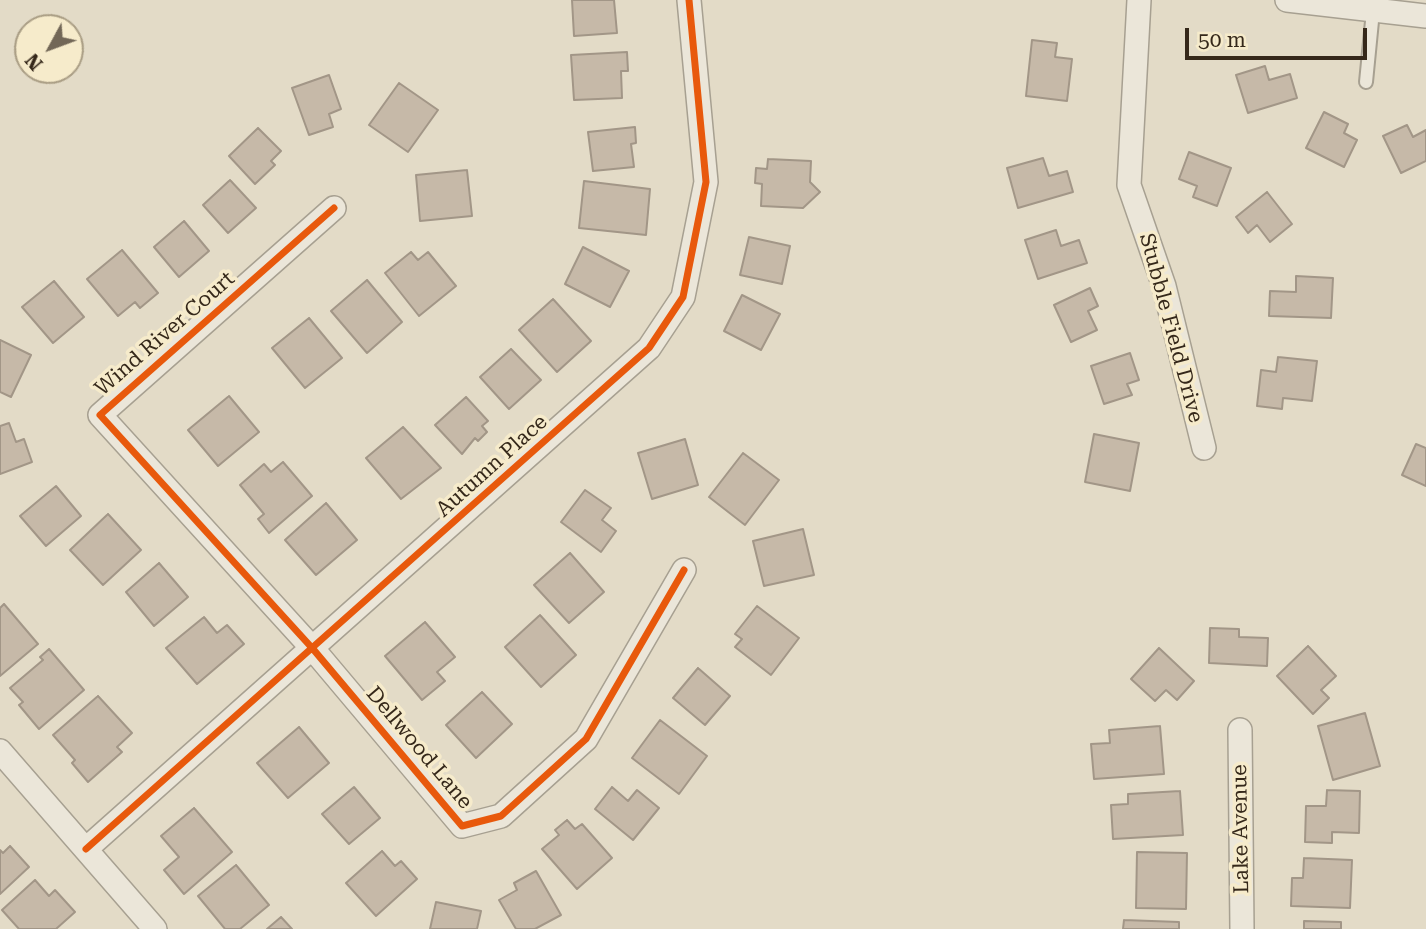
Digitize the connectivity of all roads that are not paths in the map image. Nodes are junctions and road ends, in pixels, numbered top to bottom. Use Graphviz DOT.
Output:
graph roads {
  1 [pos="689,0"];
  2 [pos="1139,0"];
  3 [pos="1287,0"];
  4 [pos="1373,11"];
  5 [pos="1426,16"];
  6 [pos="1366,82"];
  7 [pos="334,208"];
  8 [pos="1204,448"];
  9 [pos="684,570"];
  10 [pos="313,649"];
  11 [pos="1240,730"];
  12 [pos="0,751"];
  13 [pos="86,849"];
  14 [pos="155,929"];
  15 [pos="1242,929"];
  1 -- 10 [label="street, Autumn Place"];
  2 -- 8 [label="street, Stubble Field Drive"];
  3 -- 4 [label="street"];
  4 -- 5 [label="street"];
  4 -- 6 [label="lane"];
  7 -- 10 [label="street, Wind River Court"];
  9 -- 10 [label="street, Dellwood Lane"];
  10 -- 13 [label="street, Autumn Place"];
  11 -- 15 [label="street, Lake Avenue"];
  12 -- 13 [label="street"];
  13 -- 14 [label="street"];
}
